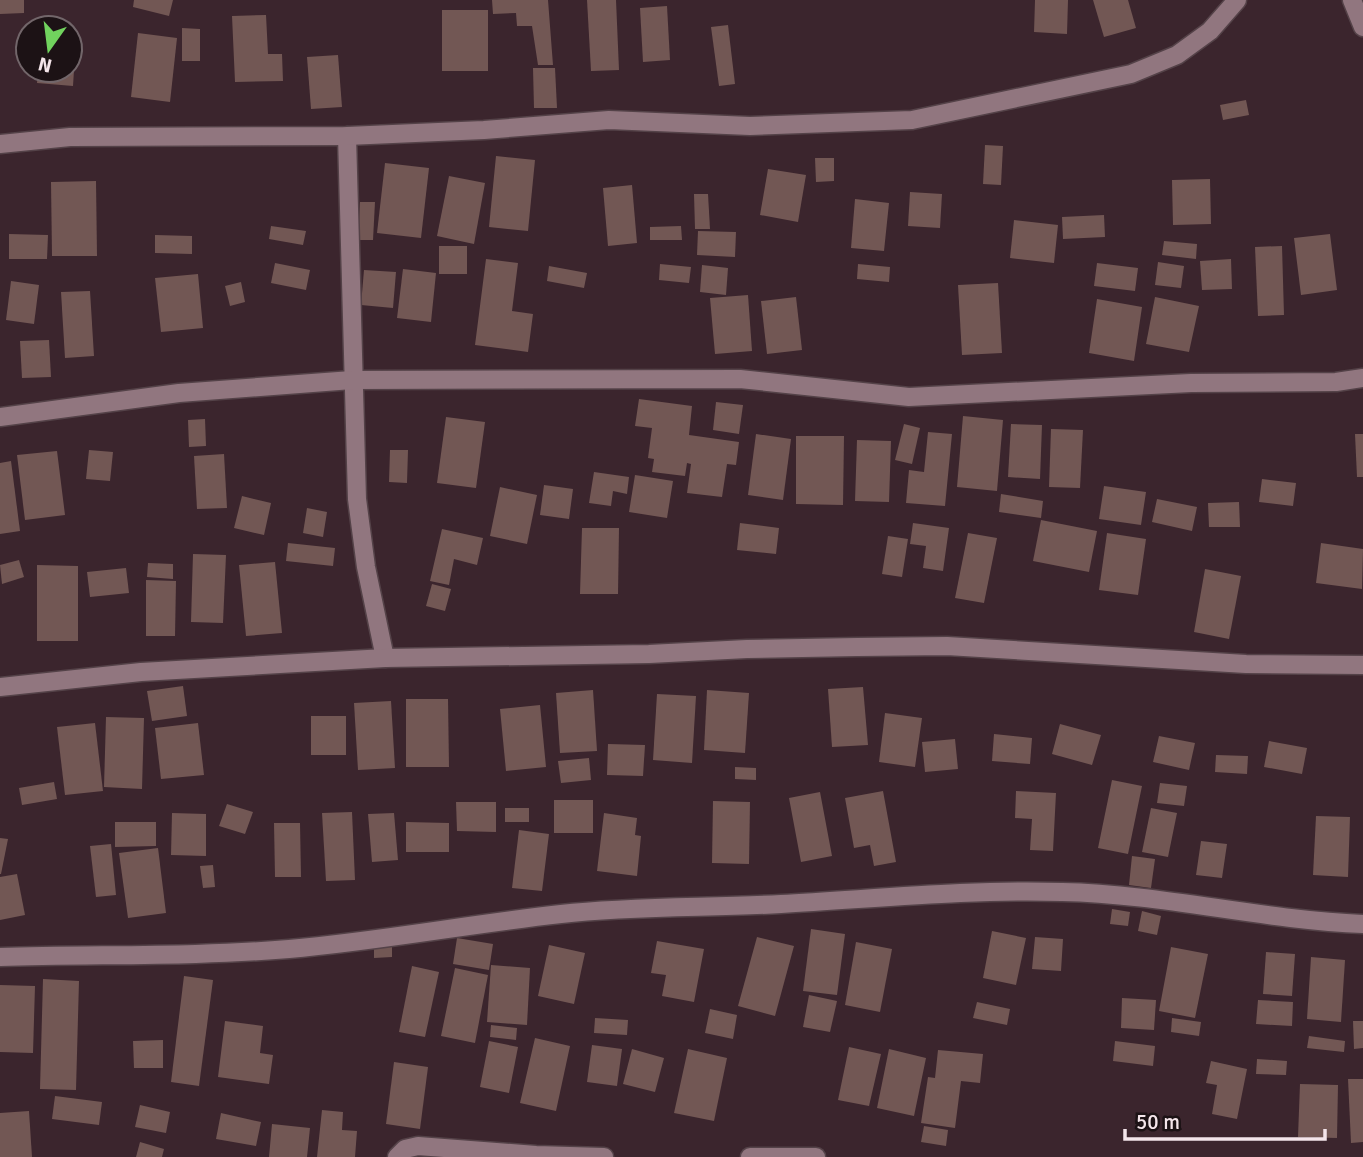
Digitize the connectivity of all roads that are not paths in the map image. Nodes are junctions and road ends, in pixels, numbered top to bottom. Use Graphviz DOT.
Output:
graph roads {
  1 [pos="1237,0"];
  2 [pos="1352,0"];
  3 [pos="1363,27"];
  4 [pos="347,136"];
  5 [pos="0,144"];
  6 [pos="1363,378"];
  7 [pos="352,380"];
  8 [pos="0,417"];
  9 [pos="385,658"];
  10 [pos="1363,665"];
  11 [pos="0,687"];
  12 [pos="1363,924"];
  13 [pos="0,957"];
  14 [pos="397,1157"];
  15 [pos="604,1157"];
  16 [pos="750,1157"];
  17 [pos="816,1157"];
  1 -- 4 [label="street"];
  2 -- 3 [label="street"];
  4 -- 5 [label="street"];
  4 -- 7 [label="street"];
  6 -- 7 [label="street"];
  7 -- 8 [label="street"];
  7 -- 9 [label="street"];
  9 -- 10 [label="street"];
  9 -- 11 [label="street"];
  12 -- 13 [label="street"];
  14 -- 15 [label="street"];
  16 -- 17 [label="street"];
}
